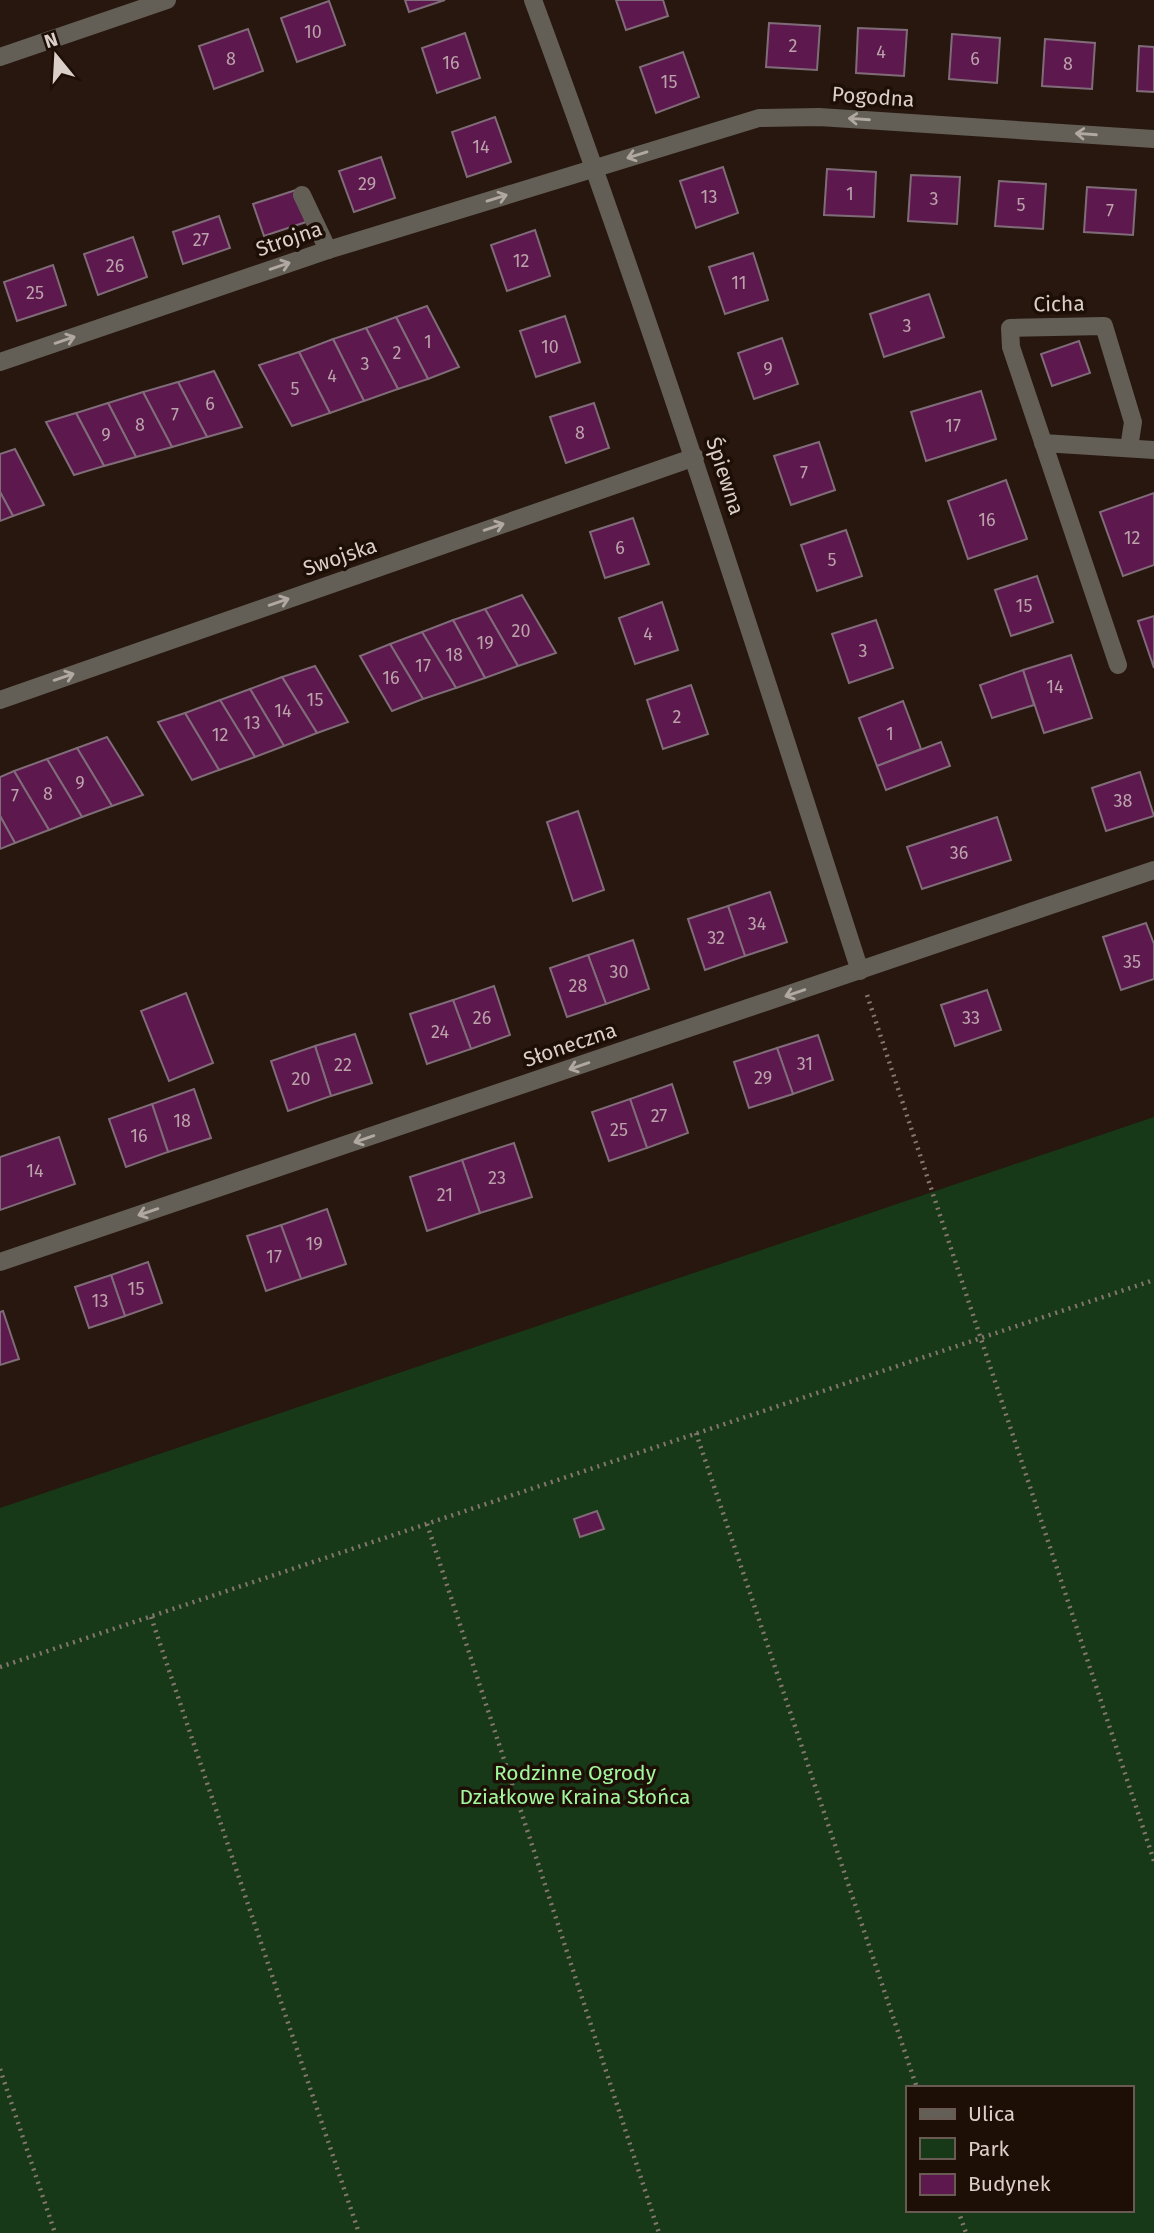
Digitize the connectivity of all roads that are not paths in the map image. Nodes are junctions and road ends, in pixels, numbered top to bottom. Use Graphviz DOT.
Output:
graph roads {
  1 [pos="167,0"];
  2 [pos="533,0"];
  3 [pos="0,57"];
  4 [pos="1154,139"];
  5 [pos="595,168"];
  6 [pos="302,195"];
  7 [pos="328,250"];
  8 [pos="0,362"];
  9 [pos="1043,443"];
  10 [pos="1129,448"];
  11 [pos="1154,450"];
  12 [pos="695,457"];
  13 [pos="1118,665"];
  14 [pos="0,700"];
  15 [pos="1154,870"];
  16 [pos="860,971"];
  17 [pos="0,1262"];
  1 -- 3 [label="street"];
  2 -- 5 [label="street, Śpiewna"];
  4 -- 5 [label="street, Pogodna, one-way"];
  7 -- 5 [label="street, Strojna, one-way"];
  5 -- 12 [label="street, Śpiewna"];
  6 -- 7 [label="street"];
  8 -- 7 [label="street, Strojna, one-way"];
  9 -- 10 [label="street"];
  9 -- 10 [label="street, Cicha"];
  9 -- 13 [label="street, Cicha"];
  10 -- 11 [label="street"];
  14 -- 12 [label="street, Swojska, one-way"];
  12 -- 16 [label="street, Śpiewna"];
  15 -- 16 [label="street, Słoneczna"];
  16 -- 17 [label="street, Słoneczna, one-way"];
}
